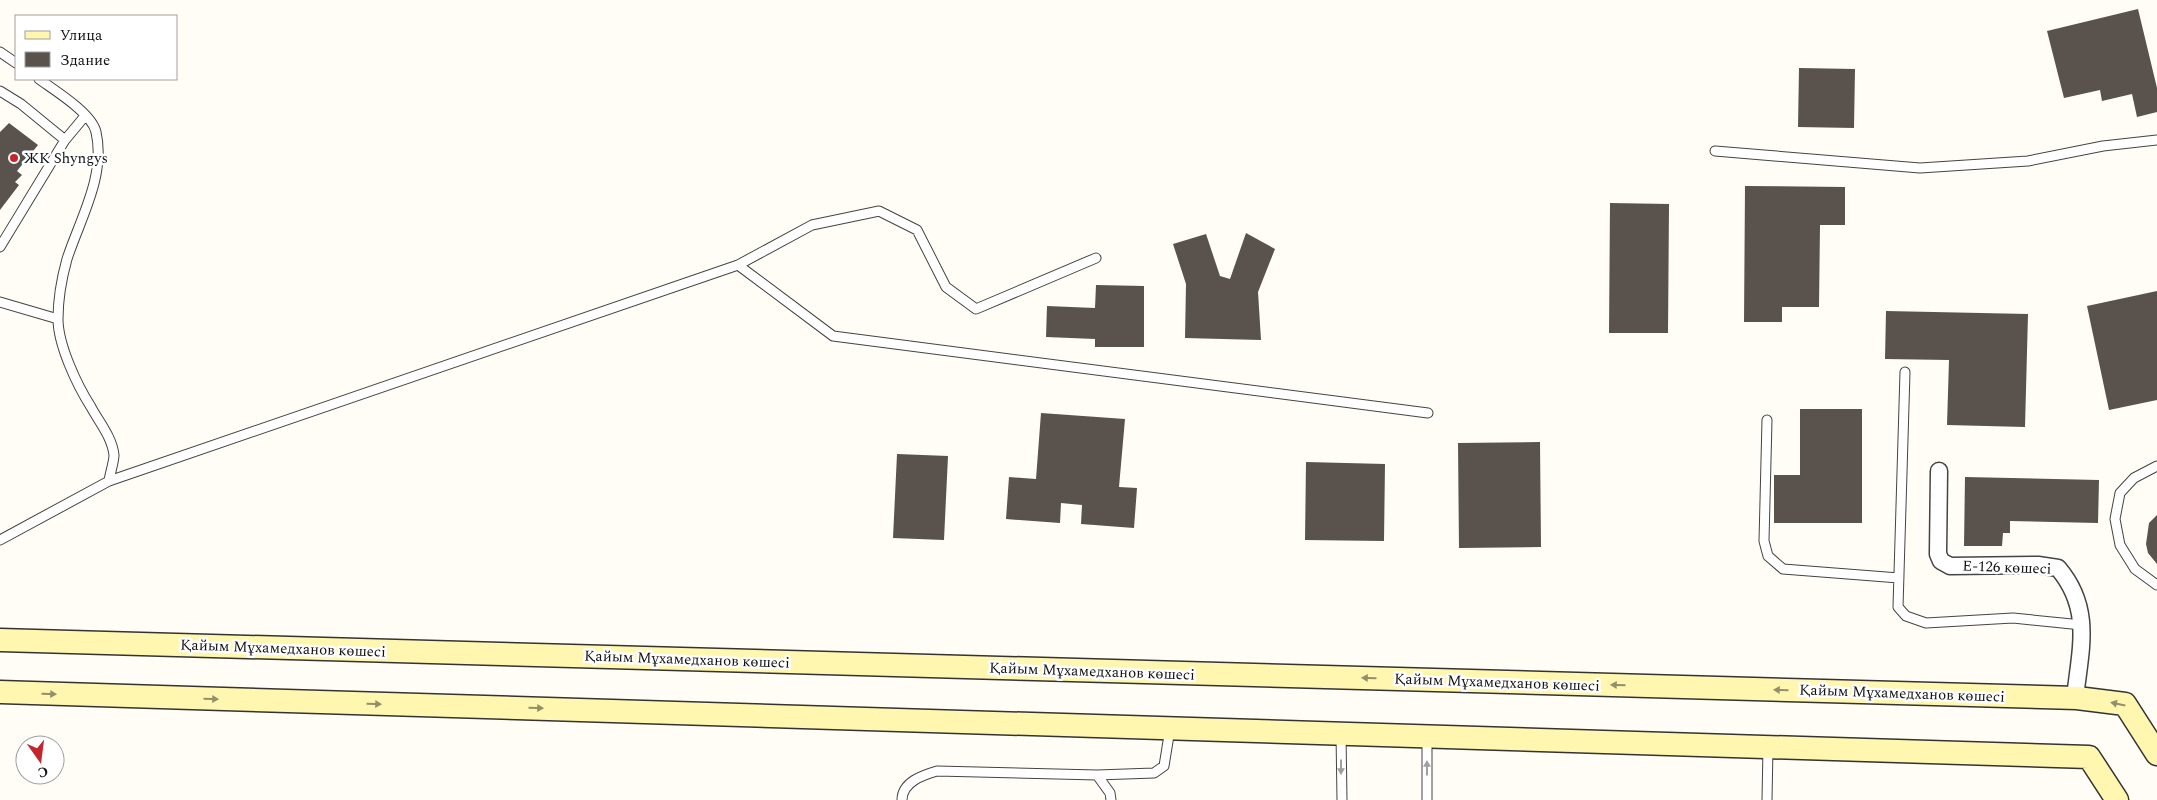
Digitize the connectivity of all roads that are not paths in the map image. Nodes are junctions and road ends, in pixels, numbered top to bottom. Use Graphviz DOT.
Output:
graph roads {
  1 [pos="0,52"];
  2 [pos="15,62"];
  3 [pos="39,80"];
  4 [pos="0,91"];
  5 [pos="85,116"];
  6 [pos="65,140"];
  7 [pos="2157,140"];
  8 [pos="1716,151"];
  9 [pos="0,248"];
  10 [pos="1096,258"];
  11 [pos="738,265"];
  12 [pos="0,302"];
  13 [pos="58,319"];
  14 [pos="1906,372"];
  15 [pos="1428,413"];
  16 [pos="1767,420"];
  17 [pos="2157,466"];
  18 [pos="1939,471"];
  19 [pos="109,480"];
  20 [pos="0,540"];
  21 [pos="1899,578"];
  22 [pos="2157,585"];
  23 [pos="2082,625"];
  24 [pos="0,640"];
  25 [pos="0,692"];
  26 [pos="2075,698"];
  27 [pos="1170,728"];
  28 [pos="1341,733"];
  29 [pos="2150,734"];
  30 [pos="1427,736"];
  31 [pos="1768,747"];
  32 [pos="2157,754"];
  33 [pos="1097,775"];
  34 [pos="902,800"];
  35 [pos="1110,800"];
  36 [pos="1342,800"];
  37 [pos="1427,800"];
  38 [pos="1767,800"];
  39 [pos="2117,800"];
  1 -- 2 [label="lane"];
  3 -- 5 [label="lane"];
  4 -- 6 [label="lane"];
  5 -- 6 [label="lane"];
  5 -- 13 [label="lane"];
  6 -- 9 [label="lane"];
  7 -- 8 [label="lane"];
  10 -- 11 [label="lane"];
  11 -- 15 [label="lane"];
  11 -- 19 [label="lane"];
  12 -- 13 [label="lane"];
  13 -- 19 [label="lane"];
  14 -- 21 [label="lane"];
  16 -- 21 [label="lane"];
  17 -- 22 [label="lane"];
  18 -- 23 [label="street, Е-126 көшесі"];
  19 -- 20 [label="lane"];
  21 -- 23 [label="lane"];
  23 -- 26 [label="street, Е-126 көшесі"];
  26 -- 24 [label="main road, Қайым Мұхамедханов көшесі, one-way"];
  25 -- 27 [label="main road, one-way"];
  29 -- 26 [label="main road, Қайым Мұхамедханов көшесі, one-way"];
  27 -- 28 [label="main road"];
  27 -- 33 [label="lane"];
  28 -- 30 [label="main road"];
  28 -- 36 [label="lane, one-way"];
  29 -- 32 [label="main road, Қайым Мұхамедханов көшесі"];
  30 -- 31 [label="main road"];
  37 -- 30 [label="lane, one-way"];
  31 -- 38 [label="lane"];
  31 -- 39 [label="main road"];
  33 -- 34 [label="lane"];
  33 -- 35 [label="lane"];
}
